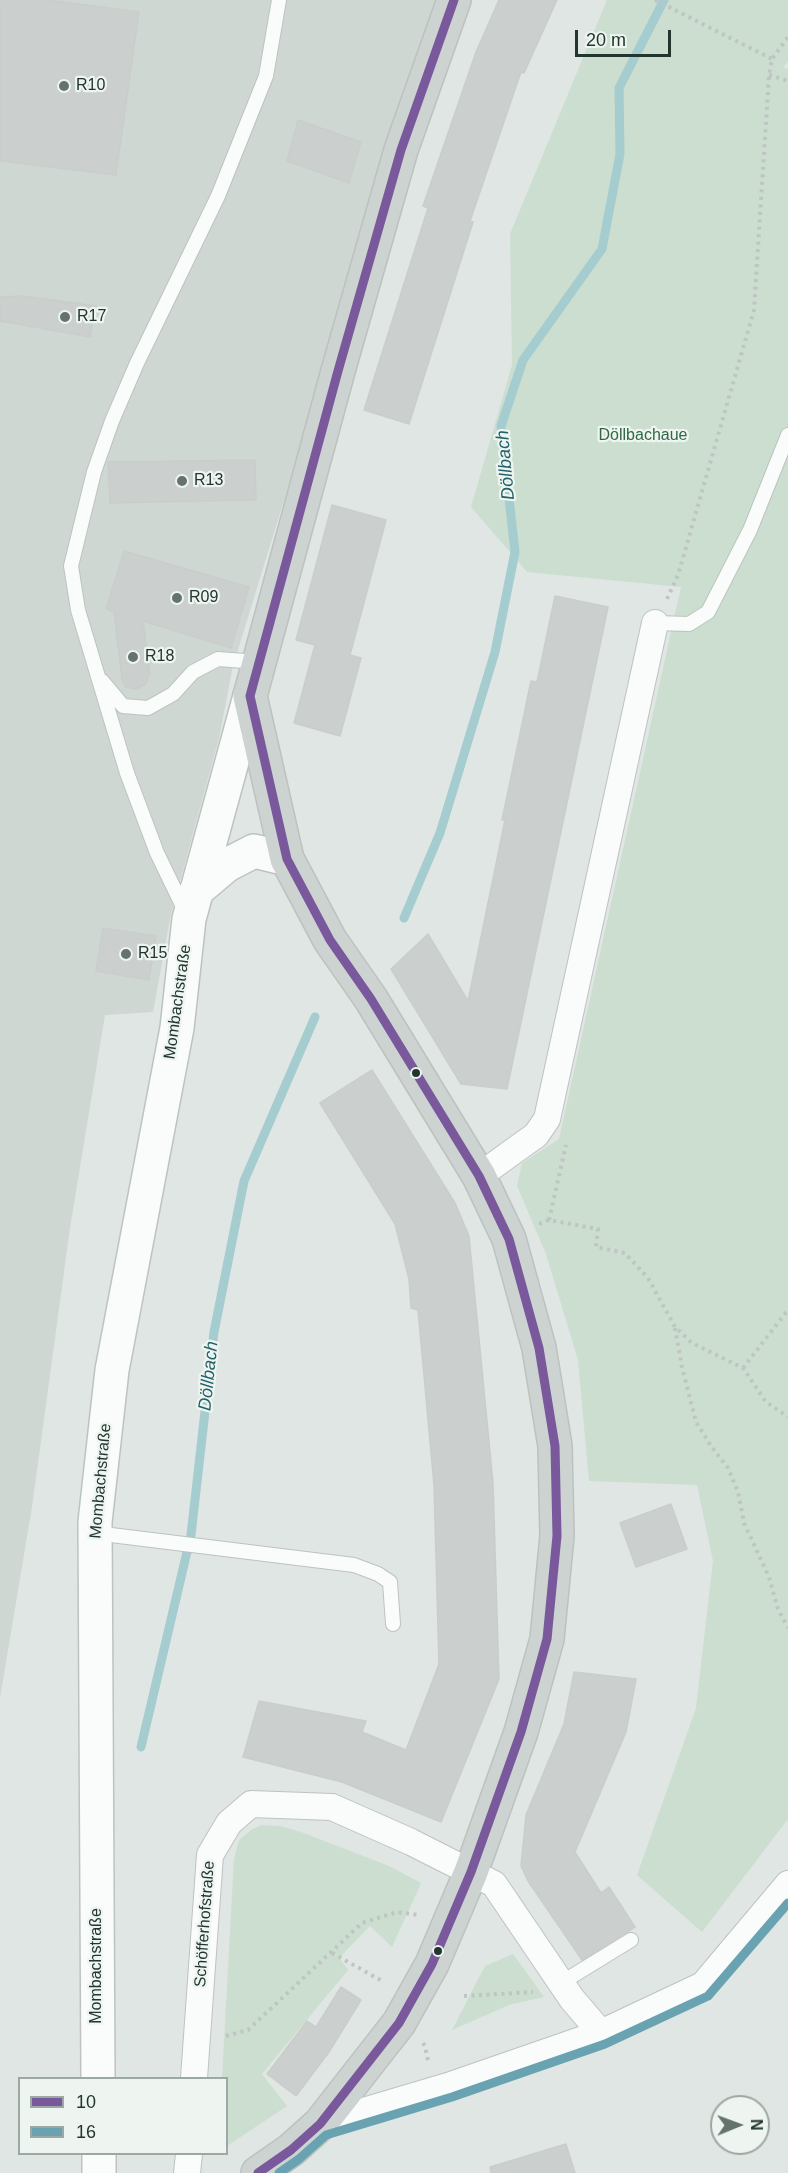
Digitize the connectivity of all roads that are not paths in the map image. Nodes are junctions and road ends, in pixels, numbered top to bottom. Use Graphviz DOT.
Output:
graph roads {
  1 [pos="279,0"];
  2 [pos="454,0"];
  3 [pos="788,435"];
  4 [pos="656,623"];
  5 [pos="258,662"];
  6 [pos="99,677"];
  7 [pos="250,696"];
  8 [pos="287,859"];
  9 [pos="193,905"];
  10 [pos="479,1176"];
  11 [pos="95,1533"];
  12 [pos="393,1624"];
  13 [pos="471,1872"];
  14 [pos="788,1884"];
  15 [pos="631,1940"];
  16 [pos="561,1983"];
  17 [pos="602,2033"];
  18 [pos="98,2077"];
  19 [pos="194,2077"];
  20 [pos="320,2124"];
  21 [pos="99,2155"];
  22 [pos="189,2155"];
  23 [pos="264,2169"];
  24 [pos="99,2173"];
  25 [pos="188,2173"];
  1 -- 6 [label="lane"];
  2 -- 5 [label="main road"];
  3 -- 4 [label="lane"];
  4 -- 10 [label="street"];
  5 -- 6 [label="lane"];
  5 -- 7 [label="main road"];
  6 -- 9 [label="lane"];
  7 -- 8 [label="main road"];
  7 -- 9 [label="street, Mombachstraße"];
  8 -- 9 [label="street"];
  8 -- 10 [label="main road"];
  9 -- 11 [label="street, Mombachstraße"];
  10 -- 13 [label="main road"];
  11 -- 12 [label="lane"];
  11 -- 18 [label="street, Mombachstraße"];
  13 -- 16 [label="street, Schöfferhofstraße"];
  13 -- 19 [label="street, Schöfferhofstraße"];
  13 -- 20 [label="main road"];
  14 -- 17 [label="street"];
  15 -- 16 [label="lane"];
  16 -- 17 [label="street, Schöfferhofstraße"];
  17 -- 20 [label="street"];
  20 -- 23 [label="main road"];
  21 -- 24 [label="street"];
  22 -- 25 [label="street"];
}
